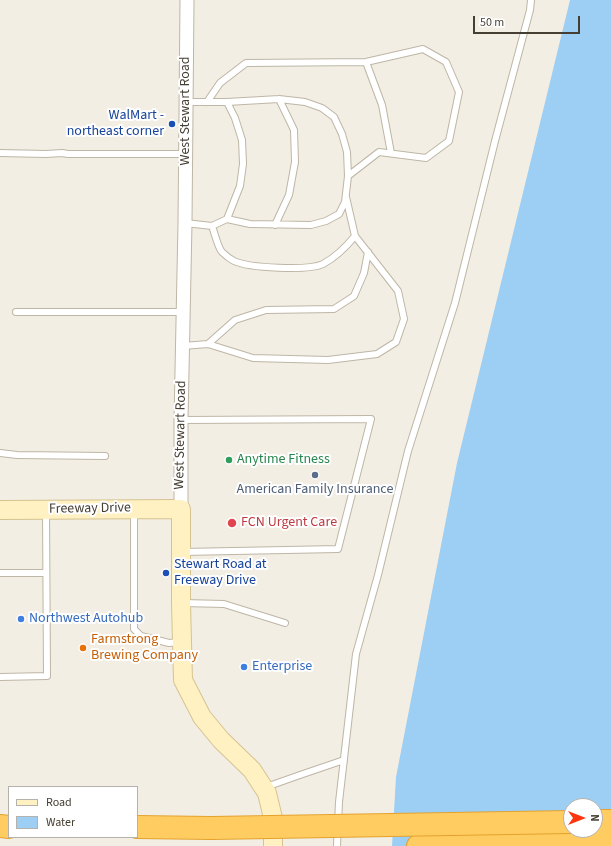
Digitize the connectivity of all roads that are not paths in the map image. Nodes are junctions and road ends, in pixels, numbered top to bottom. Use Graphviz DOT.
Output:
graph roads {
  1 [pos="187,0"];
  2 [pos="531,0"];
  3 [pos="366,62"];
  4 [pos="279,99"];
  5 [pos="186,102"];
  6 [pos="207,102"];
  7 [pos="227,102"];
  8 [pos="0,153"];
  9 [pos="391,153"];
  10 [pos="186,154"];
  11 [pos="348,176"];
  12 [pos="346,197"];
  13 [pos="227,219"];
  14 [pos="185,223"];
  15 [pos="275,225"];
  16 [pos="212,226"];
  17 [pos="355,236"];
  18 [pos="368,252"];
  19 [pos="16,312"];
  20 [pos="183,312"];
  21 [pos="208,344"];
  22 [pos="182,346"];
  23 [pos="181,420"];
  24 [pos="0,453"];
  25 [pos="104,456"];
  26 [pos="134,508"];
  27 [pos="46,509"];
  28 [pos="181,509"];
  29 [pos="0,510"];
  30 [pos="181,552"];
  31 [pos="0,573"];
  32 [pos="46,573"];
  33 [pos="181,603"];
  34 [pos="285,623"];
  35 [pos="182,642"];
  36 [pos="0,677"];
  37 [pos="344,760"];
  38 [pos="264,788"];
  39 [pos="563,822"];
  40 [pos="138,827"];
  41 [pos="611,841"];
  42 [pos="273,843"];
  43 [pos="337,846"];
  44 [pos="418,846"];
  1 -- 5 [label="street, West Stewart Road"];
  2 -- 37 [label="lane"];
  3 -- 6 [label="lane"];
  3 -- 9 [label="lane"];
  3 -- 9 [label="lane"];
  4 -- 7 [label="lane"];
  4 -- 11 [label="lane"];
  4 -- 15 [label="lane"];
  5 -- 6 [label="lane"];
  5 -- 10 [label="street, West Stewart Road"];
  6 -- 7 [label="lane"];
  7 -- 13 [label="lane"];
  8 -- 10 [label="lane"];
  9 -- 11 [label="lane"];
  10 -- 14 [label="street, West Stewart Road"];
  11 -- 12 [label="lane"];
  12 -- 15 [label="lane"];
  12 -- 17 [label="lane"];
  13 -- 15 [label="lane"];
  13 -- 16 [label="lane"];
  14 -- 16 [label="lane"];
  14 -- 20 [label="street, West Stewart Road"];
  16 -- 17 [label="lane"];
  17 -- 18 [label="lane"];
  18 -- 21 [label="lane"];
  18 -- 21 [label="lane"];
  19 -- 20 [label="lane"];
  20 -- 22 [label="street, West Stewart Road"];
  21 -- 22 [label="lane"];
  22 -- 23 [label="street, West Stewart Road"];
  23 -- 28 [label="street, West Stewart Road"];
  23 -- 30 [label="lane"];
  24 -- 25 [label="lane"];
  26 -- 27 [label="street, Freeway Drive"];
  26 -- 28 [label="street, Freeway Drive"];
  26 -- 35 [label="lane"];
  27 -- 29 [label="street, Freeway Drive"];
  27 -- 32 [label="lane"];
  28 -- 30 [label="street, West Stewart Road"];
  30 -- 33 [label="street, West Stewart Road"];
  31 -- 32 [label="lane"];
  32 -- 36 [label="lane"];
  33 -- 34 [label="lane"];
  33 -- 35 [label="street, West Stewart Road"];
  35 -- 38 [label="street, West Stewart Road"];
  37 -- 38 [label="lane"];
  37 -- 43 [label="lane"];
  38 -- 42 [label="street, West Stewart Road"];
  39 -- 40 [label="highway, bridge"];
  41 -- 44 [label="highway"];
}
